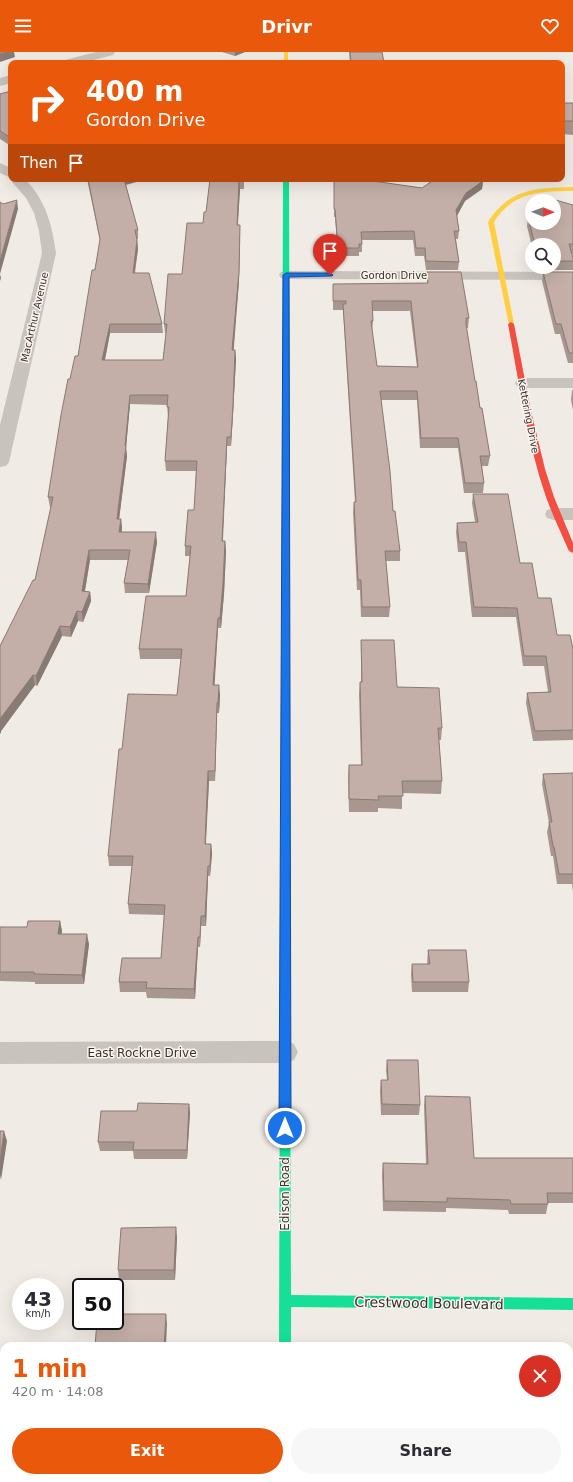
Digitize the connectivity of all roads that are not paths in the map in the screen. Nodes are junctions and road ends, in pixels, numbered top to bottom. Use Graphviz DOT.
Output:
graph roads {
  1 [pos="109,52"];
  2 [pos="80,60"];
  3 [pos="21,182"];
  4 [pos="286,182"];
  5 [pos="573,189"];
  6 [pos="286,275"];
  7 [pos="501,276"];
  8 [pos="573,276"];
  9 [pos="523,383"];
  10 [pos="573,383"];
  11 [pos="0,462"];
  12 [pos="554,514"];
  13 [pos="573,514"];
  14 [pos="573,551"];
  15 [pos="285,1052"];
  16 [pos="0,1053"];
  17 [pos="285,1301"];
  18 [pos="573,1304"];
  19 [pos="285,1342"];
  1 -- 2 [label="street"];
  3 -- 11 [label="street, MacArthur Avenue"];
  4 -- 6 [label="main road, Edison Road"];
  5 -- 7 [label="main road, Kettering Drive"];
  6 -- 7 [label="street, Gordon Drive"];
  6 -- 15 [label="main road, Edison Road"];
  7 -- 8 [label="street, Gordon Drive"];
  7 -- 9 [label="main road, Kettering Drive"];
  9 -- 10 [label="street"];
  9 -- 12 [label="main road, Kettering Drive"];
  12 -- 13 [label="street"];
  12 -- 14 [label="main road, Kettering Drive"];
  15 -- 16 [label="street, East Rockne Drive"];
  15 -- 17 [label="main road, Edison Road"];
  17 -- 18 [label="main road, Crestwood Boulevard"];
  17 -- 19 [label="main road, Edison Road"];
}
